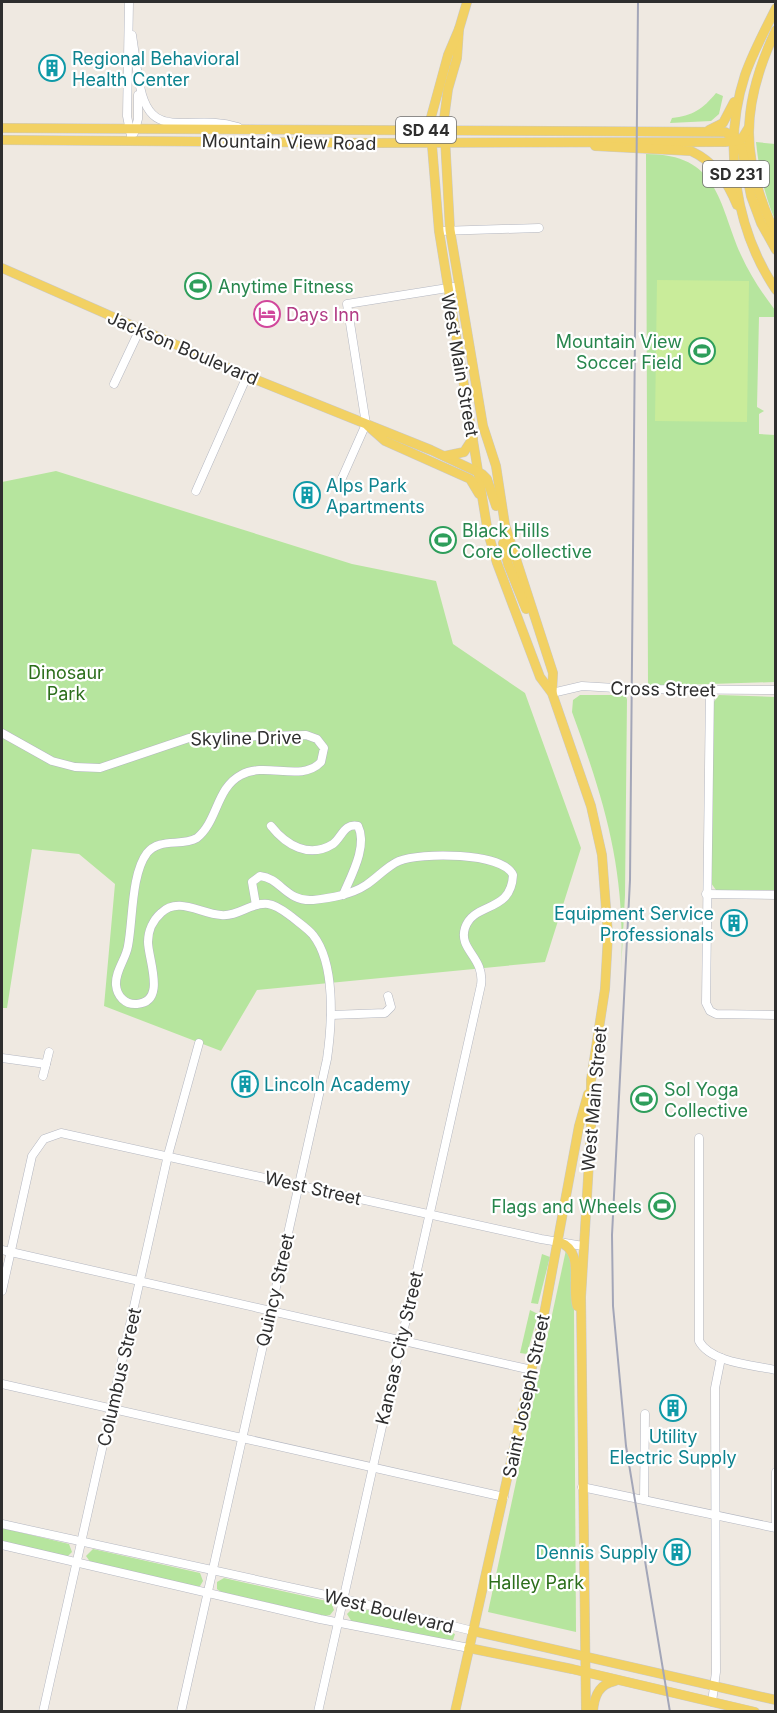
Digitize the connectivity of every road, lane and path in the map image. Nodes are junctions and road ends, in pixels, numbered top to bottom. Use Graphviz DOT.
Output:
graph roads {
  1 [pos="129,2"];
  2 [pos="467,2"];
  3 [pos="776,9"];
  4 [pos="129,15"];
  5 [pos="459,29"];
  6 [pos="771,33"];
  7 [pos="748,65"];
  8 [pos="138,73"];
  9 [pos="749,127"];
  10 [pos="2,128"];
  11 [pos="132,129"];
  12 [pos="245,129"];
  13 [pos="430,130"];
  14 [pos="444,130"];
  15 [pos="708,131"];
  16 [pos="733,138"];
  17 [pos="2,140"];
  18 [pos="132,141"];
  19 [pos="430,142"];
  20 [pos="444,142"];
  21 [pos="569,142"];
  22 [pos="743,220"];
  23 [pos="539,228"];
  24 [pos="450,230"];
  25 [pos="438,231"];
  26 [pos="776,235"];
  27 [pos="776,250"];
  28 [pos="2,268"];
  29 [pos="458,286"];
  30 [pos="447,288"];
  31 [pos="776,291"];
  32 [pos="140,329"];
  33 [pos="247,376"];
  34 [pos="114,384"];
  35 [pos="366,424"];
  36 [pos="473,438"];
  37 [pos="489,445"];
  38 [pos="408,451"];
  39 [pos="444,456"];
  40 [pos="476,470"];
  41 [pos="342,478"];
  42 [pos="196,491"];
  43 [pos="483,503"];
  44 [pos="540,632"];
  45 [pos="710,690"];
  46 [pos="776,690"];
  47 [pos="552,693"];
  48 [pos="2,733"];
  49 [pos="271,826"];
  50 [pos="344,894"];
  51 [pos="706,894"];
  52 [pos="776,895"];
  53 [pos="256,905"];
  54 [pos="388,996"];
  55 [pos="331,1015"];
  56 [pos="776,1015"];
  57 [pos="199,1043"];
  58 [pos="49,1052"];
  59 [pos="2,1058"];
  60 [pos="46,1064"];
  61 [pos="43,1076"];
  62 [pos="591,1080"];
  63 [pos="699,1138"];
  64 [pos="168,1155"];
  65 [pos="298,1185"];
  66 [pos="429,1213"];
  67 [pos="560,1242"];
  68 [pos="583,1246"];
  69 [pos="2,1250"];
  70 [pos="10,1252"];
  71 [pos="140,1282"];
  72 [pos="2,1291"];
  73 [pos="271,1311"];
  74 [pos="581,1314"];
  75 [pos="400,1340"];
  76 [pos="722,1358"];
  77 [pos="532,1370"];
  78 [pos="776,1370"];
  79 [pos="2,1384"];
  80 [pos="112,1409"];
  81 [pos="645,1414"];
  82 [pos="242,1438"];
  83 [pos="372,1467"];
  84 [pos="776,1472"];
  85 [pos="582,1487"];
  86 [pos="504,1497"];
  87 [pos="644,1499"];
  88 [pos="716,1515"];
  89 [pos="2,1524"];
  90 [pos="776,1528"];
  91 [pos="82,1542"];
  92 [pos="2,1545"];
  93 [pos="77,1563"];
  94 [pos="213,1571"];
  95 [pos="207,1594"];
  96 [pos="344,1599"];
  97 [pos="338,1623"];
  98 [pos="473,1631"];
  99 [pos="469,1648"];
  100 [pos="583,1657"];
  101 [pos="584,1672"];
  102 [pos="618,1680"];
  103 [pos="716,1686"];
  104 [pos="776,1700"];
  105 [pos="712,1702"];
  106 [pos="43,1712"];
  107 [pos="181,1712"];
  108 [pos="318,1712"];
  109 [pos="454,1712"];
  110 [pos="586,1712"];
  111 [pos="592,1712"];
  112 [pos="755,1712"];
  1 -- 4 [label="street"];
  2 -- 5 [label="main road, West Main Street"];
  3 -- 6 [label="main road, SD 231"];
  4 -- 8 [label="street"];
  4 -- 11 [label="street"];
  5 -- 13 [label="main road, West Main Street"];
  5 -- 14 [label="main road, West Main Street"];
  6 -- 7 [label="main road, SD 231"];
  6 -- 9 [label="main road, SD 231"];
  7 -- 15 [label="main road"];
  7 -- 16 [label="main road, SD 231"];
  8 -- 11 [label="street"];
  8 -- 12 [label="street"];
  9 -- 16 [label="main road"];
  9 -- 26 [label="main road, SD 231"];
  10 -- 11 [label="main road, Mountain View Road / SD 44"];
  11 -- 12 [label="main road, Mountain View Road / SD 44"];
  11 -- 18 [label="street"];
  12 -- 13 [label="main road, Mountain View Road / SD 44"];
  13 -- 14 [label="main road, Mountain View Road / SD 44"];
  13 -- 19 [label="main road, West Main Street"];
  14 -- 15 [label="main road, Mountain View Road / SD 44"];
  14 -- 20 [label="main road, West Main Street"];
  15 -- 16 [label="main road, Mountain View Road / SD 44"];
  16 -- 21 [label="main road, Mountain View Road / SD 44"];
  16 -- 22 [label="main road, SD 231"];
  16 -- 27 [label="main road"];
  17 -- 18 [label="main road, Mountain View Road / SD 44"];
  18 -- 19 [label="main road, Mountain View Road / SD 44"];
  19 -- 20 [label="main road, Mountain View Road / SD 44"];
  19 -- 25 [label="main road, West Main Street"];
  20 -- 21 [label="main road, Mountain View Road / SD 44"];
  20 -- 24 [label="main road, West Main Street"];
  21 -- 22 [label="main road, SD 44"];
  22 -- 31 [label="main road, SD 44"];
  23 -- 24 [label="street"];
  24 -- 25 [label="street"];
  24 -- 29 [label="main road, West Main Street"];
  25 -- 30 [label="main road, West Main Street"];
  28 -- 32 [label="main road, Jackson Boulevard"];
  29 -- 30 [label="street"];
  29 -- 37 [label="main road, West Main Street"];
  30 -- 35 [label="street"];
  30 -- 36 [label="main road, West Main Street"];
  32 -- 33 [label="main road, Jackson Boulevard"];
  32 -- 34 [label="street"];
  33 -- 35 [label="main road, Jackson Boulevard"];
  33 -- 42 [label="street"];
  35 -- 38 [label="main road, Jackson Boulevard"];
  35 -- 39 [label="main road, Jackson Boulevard"];
  35 -- 41 [label="street"];
  36 -- 39 [label="main road"];
  36 -- 40 [label="main road, West Main Street"];
  37 -- 40 [label="main road"];
  37 -- 44 [label="main road, West Main Street"];
  38 -- 40 [label="main road"];
  38 -- 43 [label="main road, Jackson Boulevard"];
  39 -- 40 [label="main road, Jackson Boulevard"];
  40 -- 43 [label="main road, West Main Street"];
  40 -- 44 [label="main road"];
  43 -- 47 [label="main road, West Main Street"];
  44 -- 47 [label="main road, West Main Street"];
  45 -- 46 [label="street, Cross Street"];
  45 -- 47 [label="street, Cross Street"];
  45 -- 51 [label="street"];
  47 -- 62 [label="main road, West Main Street"];
  48 -- 53 [label="street, Skyline Drive"];
  49 -- 50 [label="street"];
  50 -- 53 [label="street"];
  50 -- 66 [label="street, Kansas City Street"];
  51 -- 52 [label="street"];
  51 -- 56 [label="street"];
  53 -- 55 [label="street, Quincy Street"];
  54 -- 55 [label="street"];
  55 -- 65 [label="street, Quincy Street"];
  57 -- 64 [label="street, Columbus Street"];
  58 -- 60 [label="street"];
  59 -- 60 [label="street"];
  60 -- 61 [label="street"];
  62 -- 67 [label="main road, Saint Joseph Street"];
  62 -- 68 [label="main road, West Main Street"];
  63 -- 76 [label="street"];
  64 -- 65 [label="street, West Street"];
  64 -- 70 [label="street, West Street"];
  64 -- 71 [label="street, Columbus Street"];
  65 -- 66 [label="street, West Street"];
  65 -- 73 [label="street, Quincy Street"];
  66 -- 67 [label="street, West Street"];
  66 -- 75 [label="street, Kansas City Street"];
  67 -- 68 [label="street, West Street"];
  67 -- 74 [label="main road"];
  67 -- 77 [label="main road, Saint Joseph Street"];
  68 -- 74 [label="main road, West Main Street"];
  69 -- 70 [label="street"];
  70 -- 71 [label="street"];
  70 -- 72 [label="street"];
  71 -- 73 [label="street"];
  71 -- 80 [label="street, Columbus Street"];
  73 -- 75 [label="street"];
  73 -- 82 [label="street, Quincy Street"];
  74 -- 85 [label="main road, West Main Street"];
  75 -- 77 [label="street"];
  75 -- 83 [label="street, Kansas City Street"];
  76 -- 78 [label="street"];
  76 -- 88 [label="street"];
  77 -- 86 [label="main road, Saint Joseph Street"];
  79 -- 80 [label="street"];
  80 -- 82 [label="street"];
  80 -- 91 [label="street, Columbus Street"];
  81 -- 87 [label="street"];
  82 -- 83 [label="street"];
  82 -- 94 [label="street, Quincy Street"];
  83 -- 86 [label="street"];
  83 -- 96 [label="street, Kansas City Street"];
  84 -- 90 [label="street"];
  85 -- 87 [label="street"];
  85 -- 100 [label="main road, West Main Street"];
  86 -- 98 [label="main road, Saint Joseph Street"];
  87 -- 88 [label="street"];
  88 -- 90 [label="street"];
  88 -- 103 [label="street"];
  89 -- 91 [label="street, West Boulevard"];
  91 -- 93 [label="street, Columbus Street"];
  91 -- 94 [label="street, West Boulevard"];
  92 -- 93 [label="street, West Boulevard"];
  93 -- 95 [label="street, West Boulevard"];
  93 -- 106 [label="street, Columbus Street"];
  94 -- 95 [label="street, Quincy Street"];
  94 -- 96 [label="street, West Boulevard"];
  95 -- 97 [label="street, West Boulevard"];
  95 -- 107 [label="street, Quincy Street"];
  96 -- 97 [label="street, Kansas City Street"];
  96 -- 98 [label="street, West Boulevard"];
  97 -- 99 [label="street, West Boulevard"];
  97 -- 108 [label="street, Kansas City Street"];
  98 -- 99 [label="main road, Saint Joseph Street"];
  98 -- 100 [label="main road, West Boulevard"];
  99 -- 101 [label="main road, West Boulevard"];
  99 -- 109 [label="main road, Saint Joseph Street"];
  100 -- 101 [label="main road, West Main Street"];
  100 -- 103 [label="main road, West Boulevard"];
  101 -- 102 [label="main road, West Boulevard"];
  101 -- 110 [label="main road, West Main Street"];
  102 -- 105 [label="main road, West Boulevard"];
  102 -- 111 [label="main road"];
  103 -- 104 [label="main road, West Boulevard"];
  103 -- 105 [label="street"];
  105 -- 112 [label="main road, West Boulevard"];
}
